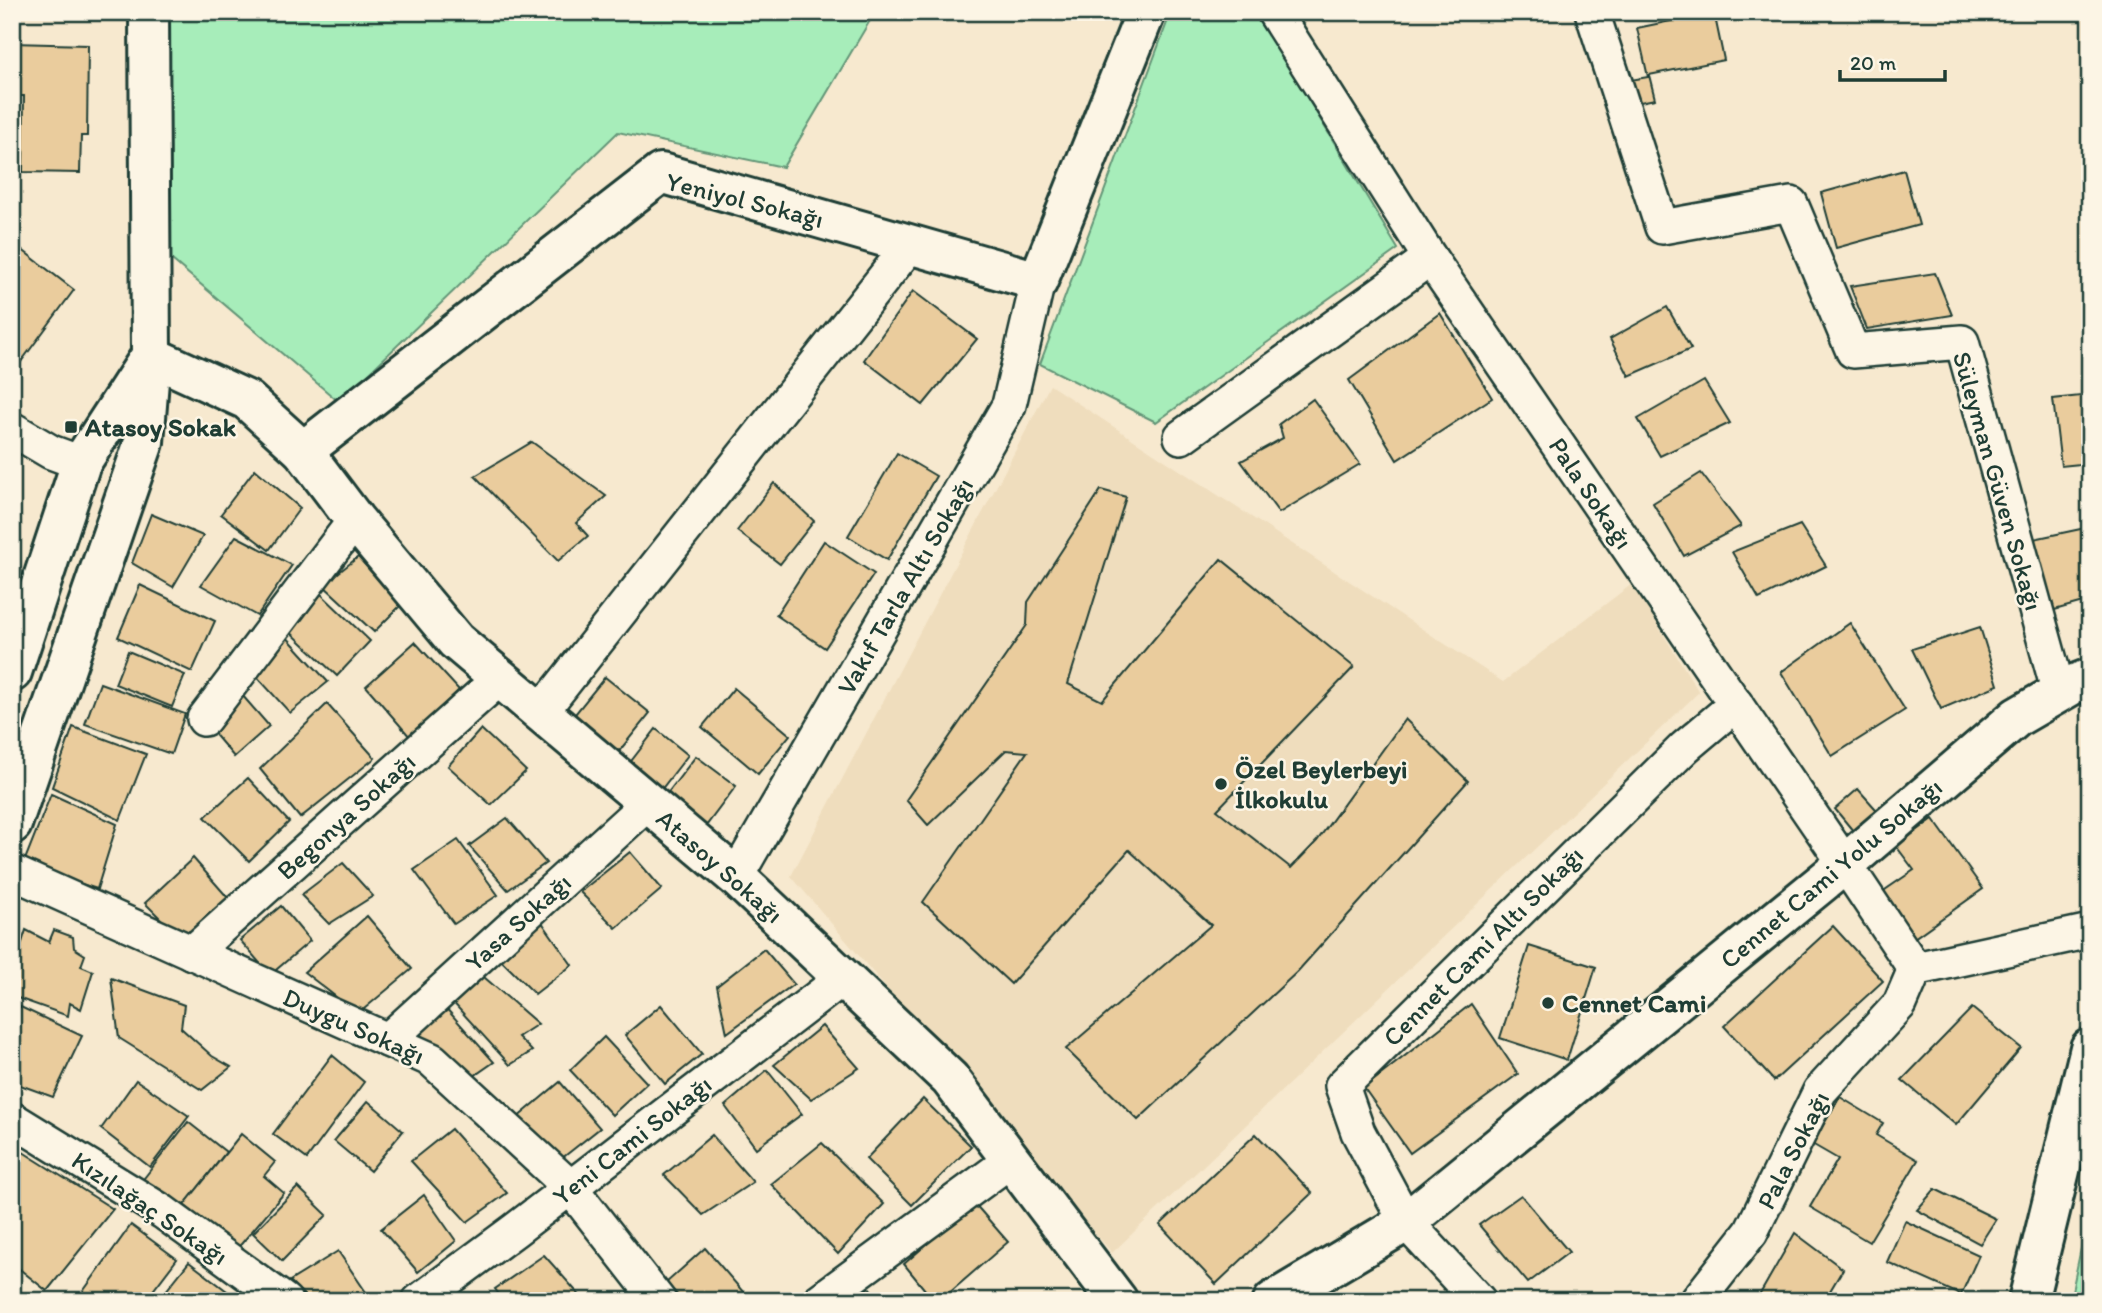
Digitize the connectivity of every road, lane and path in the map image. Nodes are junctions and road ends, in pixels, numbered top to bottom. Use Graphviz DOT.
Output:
graph roads {
  1 [pos="149,12"];
  2 [pos="1146,12"];
  3 [pos="1274,12"];
  4 [pos="1592,12"];
  5 [pos="910,245"];
  6 [pos="1430,258"];
  7 [pos="1038,281"];
  8 [pos="151,356"];
  9 [pos="12,429"];
  10 [pos="1181,437"];
  11 [pos="303,451"];
  12 [pos="81,463"];
  13 [pos="355,520"];
  14 [pos="12,672"];
  15 [pos="500,678"];
  16 [pos="2074,685"];
  17 [pos="1735,705"];
  18 [pos="541,712"];
  19 [pos="204,719"];
  20 [pos="648,803"];
  21 [pos="12,824"];
  22 [pos="1845,864"];
  23 [pos="12,872"];
  24 [pos="736,877"];
  25 [pos="2090,931"];
  26 [pos="192,953"];
  27 [pos="1915,969"];
  28 [pos="843,978"];
  29 [pos="387,1040"];
  30 [pos="2090,1048"];
  31 [pos="12,1119"];
  32 [pos="1011,1160"];
  33 [pos="570,1188"];
  34 [pos="1406,1222"];
  35 [pos="285,1301"];
  36 [pos="419,1301"];
  37 [pos="659,1301"];
  38 [pos="820,1301"];
  39 [pos="1118,1301"];
  40 [pos="1273,1301"];
  41 [pos="1479,1301"];
  42 [pos="1697,1301"];
  43 [pos="2028,1301"];
  1 -- 8 [label="street"];
  2 -- 7 [label="street"];
  3 -- 6 [label="street, Pala Sokağı"];
  4 -- 16 [label="street, Süleyman Güven Sokağı"];
  5 -- 7 [label="street, Yeniyol Sokağı"];
  5 -- 11 [label="street, Yeniyol Sokağı"];
  5 -- 18 [label="street"];
  6 -- 10 [label="street"];
  6 -- 17 [label="street, Pala Sokağı"];
  7 -- 24 [label="street, Vakıf Tarla Altı Sokağı"];
  8 -- 11 [label="street"];
  8 -- 12 [label="street"];
  8 -- 21 [label="street"];
  9 -- 12 [label="street"];
  11 -- 13 [label="street, Atasoy Sokağı"];
  12 -- 14 [label="street"];
  13 -- 15 [label="street, Atasoy Sokağı"];
  13 -- 19 [label="street"];
  15 -- 18 [label="street, Atasoy Sokağı"];
  15 -- 26 [label="street, Begonya Sokağı"];
  16 -- 22 [label="street, Cennet Cami Yolu Sokağı"];
  17 -- 22 [label="street, Pala Sokağı"];
  17 -- 34 [label="street, Cennet Cami Altı Sokağı"];
  18 -- 20 [label="street, Atasoy Sokağı"];
  20 -- 24 [label="street, Atasoy Sokağı"];
  20 -- 29 [label="street, Yasa Sokağı"];
  22 -- 27 [label="street, Pala Sokağı"];
  22 -- 34 [label="street, Cennet Cami Yolu Sokağı"];
  23 -- 26 [label="street, Duygu Sokağı"];
  24 -- 28 [label="street, Atasoy Sokağı"];
  25 -- 27 [label="street"];
  26 -- 29 [label="street, Duygu Sokağı"];
  27 -- 42 [label="street, Pala Sokağı"];
  28 -- 32 [label="street, Atasoy Sokağı"];
  28 -- 33 [label="street, Yeni Cami Sokağı"];
  29 -- 33 [label="street, Duygu Sokağı"];
  30 -- 43 [label="street"];
  31 -- 35 [label="street, Kızılağaç Sokağı"];
  32 -- 38 [label="street"];
  32 -- 39 [label="street, Atasoy Sokağı"];
  33 -- 36 [label="street, Yeni Cami Sokağı"];
  33 -- 37 [label="street, Duygu Sokağı"];
  34 -- 40 [label="street, Cennet Cami Yolu Sokağı"];
  34 -- 41 [label="street"];
}
